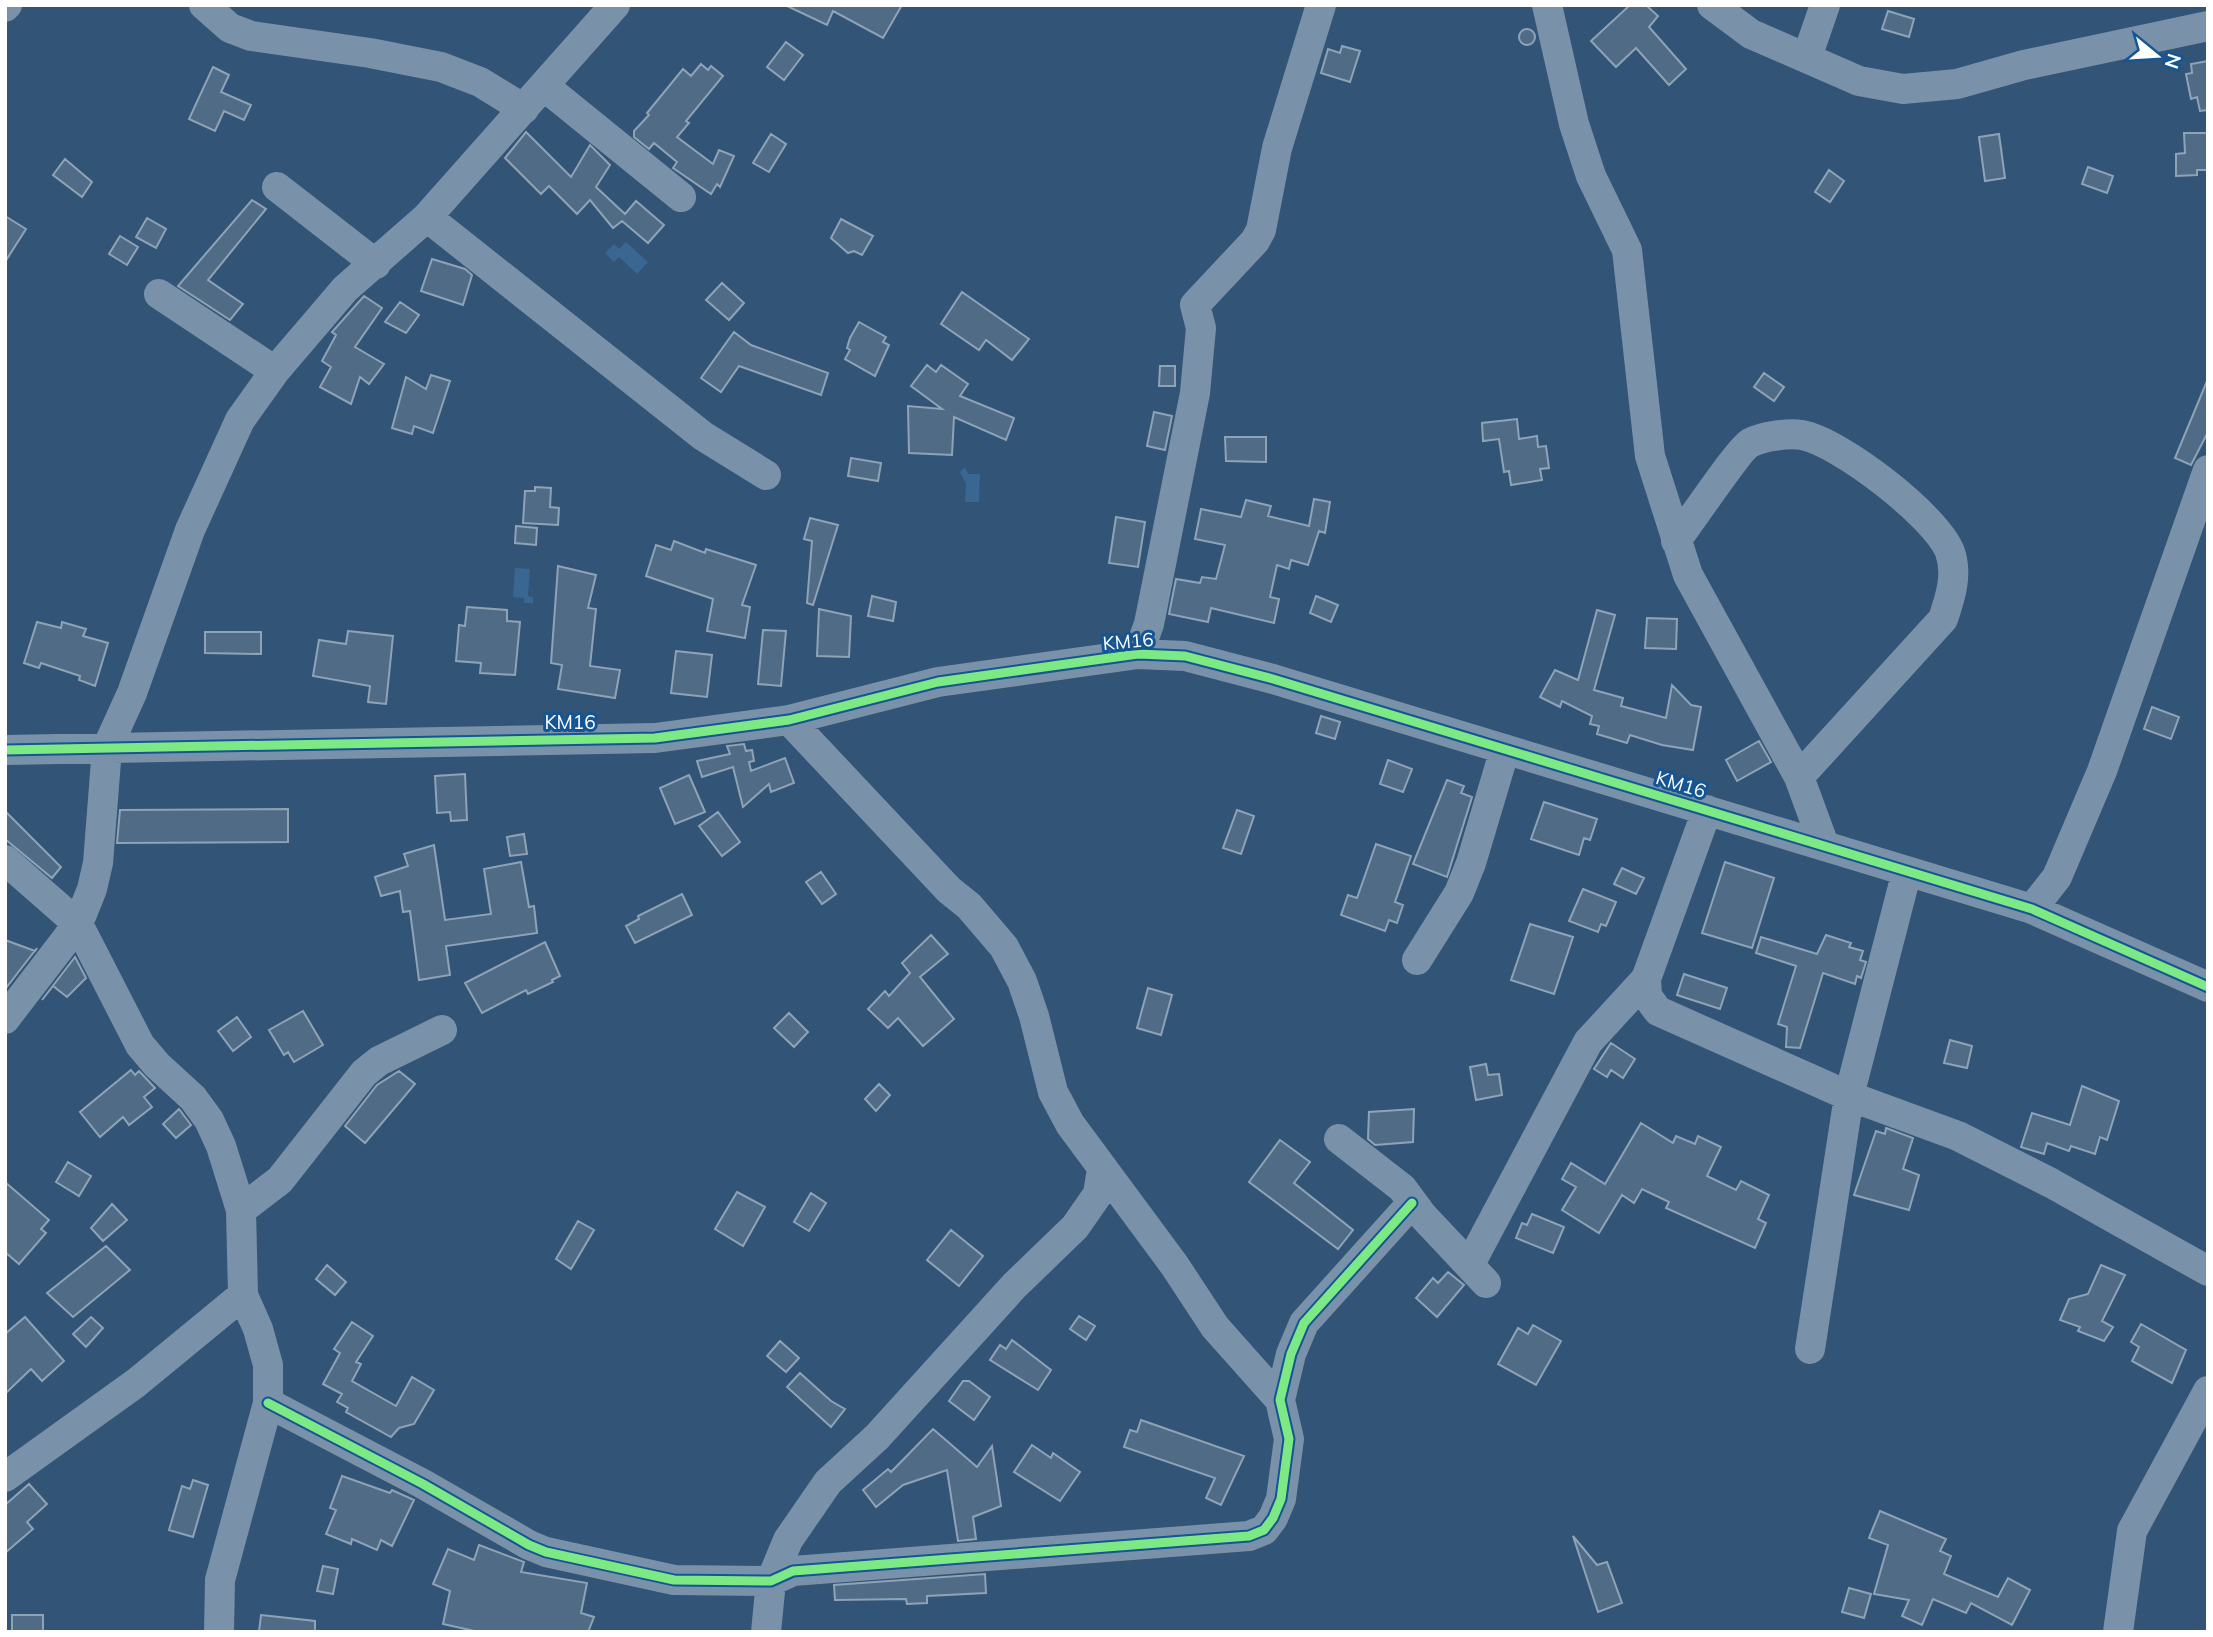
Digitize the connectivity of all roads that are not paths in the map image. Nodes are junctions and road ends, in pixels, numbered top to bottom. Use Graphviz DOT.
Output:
graph roads {
  1 [pos="204,5"];
  2 [pos="615,5"];
  3 [pos="1321,5"];
  4 [pos="1547,5"];
  5 [pos="1712,5"];
  6 [pos="1825,5"];
  7 [pos="2208,26"];
  8 [pos="1807,57"];
  9 [pos="544,86"];
  10 [pos="524,110"];
  11 [pos="276,187"];
  12 [pos="681,197"];
  13 [pos="427,218"];
  14 [pos="376,264"];
  15 [pos="159,294"];
  16 [pos="275,371"];
  17 [pos="2208,470"];
  18 [pos="766,475"];
  19 [pos="1676,541"];
  20 [pos="1138,654"];
  21 [pos="789,720"];
  22 [pos="107,748"];
  23 [pos="1506,749"];
  24 [pos="5,750"];
  25 [pos="1799,777"];
  26 [pos="1707,810"];
  27 [pos="1824,845"];
  28 [pos="5,860"];
  29 [pos="1907,871"];
  30 [pos="2032,909"];
  31 [pos="78,925"];
  32 [pos="1417,960"];
  33 [pos="1646,979"];
  34 [pos="2208,987"];
  35 [pos="5,1019"];
  36 [pos="442,1030"];
  37 [pos="1849,1096"];
  38 [pos="1339,1139"];
  39 [pos="1102,1169"];
  40 [pos="1412,1203"];
  41 [pos="241,1210"];
  42 [pos="2208,1270"];
  43 [pos="243,1295"];
  44 [pos="1810,1349"];
  45 [pos="2208,1391"];
  46 [pos="1280,1400"];
  47 [pos="268,1404"];
  48 [pos="5,1477"];
  49 [pos="771,1581"];
  50 [pos="219,1632"];
  51 [pos="766,1632"];
  52 [pos="2118,1632"];
  1 -- 10 [label="street"];
  2 -- 9 [label="street"];
  3 -- 20 [label="street"];
  4 -- 19 [label="street"];
  5 -- 8 [label="street"];
  6 -- 8 [label="street"];
  7 -- 8 [label="street"];
  9 -- 10 [label="street"];
  9 -- 12 [label="street"];
  10 -- 13 [label="street"];
  11 -- 14 [label="street"];
  13 -- 14 [label="street"];
  13 -- 18 [label="street"];
  14 -- 16 [label="street"];
  15 -- 16 [label="street"];
  16 -- 22 [label="street"];
  17 -- 30 [label="street"];
  19 -- 25 [label="street"];
  19 -- 25 [label="street"];
  20 -- 21 [label="street, KM16"];
  20 -- 23 [label="street, KM16"];
  21 -- 22 [label="street, KM16"];
  21 -- 39 [label="street"];
  22 -- 24 [label="street, KM16"];
  22 -- 31 [label="street"];
  23 -- 26 [label="street, KM16"];
  23 -- 32 [label="street"];
  25 -- 27 [label="street"];
  26 -- 27 [label="street, KM16"];
  26 -- 33 [label="street"];
  27 -- 29 [label="street, KM16"];
  28 -- 31 [label="street"];
  29 -- 30 [label="street, KM16"];
  29 -- 37 [label="street"];
  30 -- 34 [label="street, KM16"];
  31 -- 35 [label="street"];
  31 -- 41 [label="street"];
  33 -- 37 [label="street"];
  33 -- 40 [label="street"];
  36 -- 41 [label="street"];
  37 -- 42 [label="street"];
  37 -- 44 [label="street"];
  38 -- 40 [label="street"];
  39 -- 46 [label="street"];
  39 -- 49 [label="street"];
  40 -- 46 [label="street"];
  41 -- 43 [label="street"];
  43 -- 47 [label="street"];
  43 -- 48 [label="street"];
  45 -- 52 [label="street"];
  46 -- 49 [label="street"];
  47 -- 49 [label="street"];
  47 -- 50 [label="street"];
  49 -- 51 [label="street"];
}
